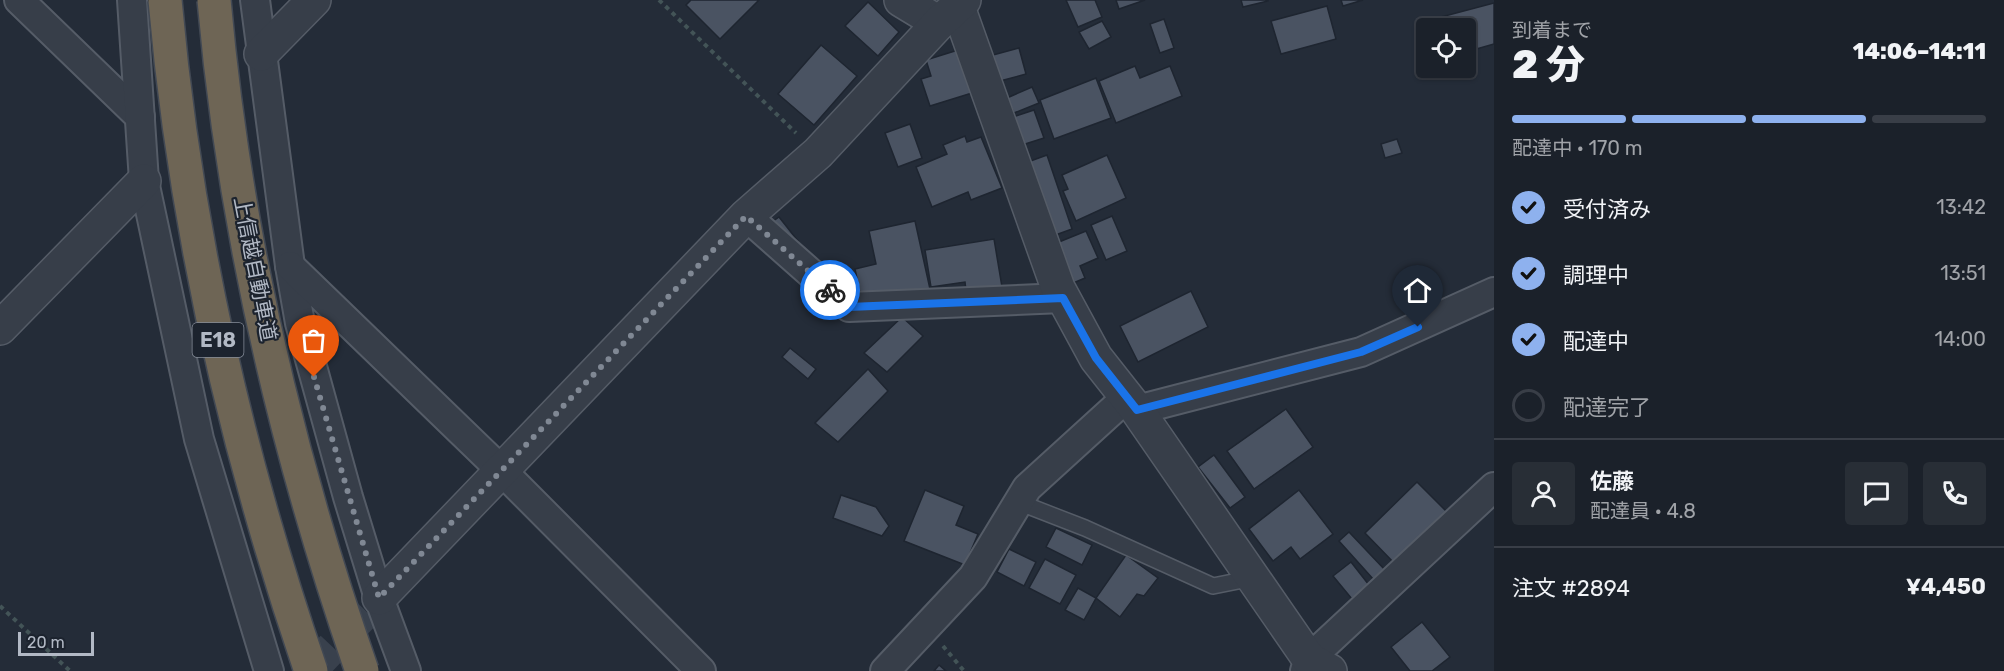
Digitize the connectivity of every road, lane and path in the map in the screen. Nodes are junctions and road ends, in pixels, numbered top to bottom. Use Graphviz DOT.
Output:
graph roads {
  1 [pos="19,0"];
  2 [pos="132,0"];
  3 [pos="165,0"];
  4 [pos="214,0"];
  5 [pos="255,0"];
  6 [pos="314,0"];
  7 [pos="659,0"];
  8 [pos="901,0"];
  9 [pos="961,7"];
  10 [pos="261,54"];
  11 [pos="140,117"];
  12 [pos="818,153"];
  13 [pos="144,181"];
  14 [pos="746,216"];
  15 [pos="290,266"];
  16 [pos="1494,292"];
  17 [pos="1063,298"];
  18 [pos="0,328"];
  19 [pos="1132,404"];
  20 [pos="502,471"];
  21 [pos="1494,487"];
  22 [pos="1018,502"];
  23 [pos="1253,578"];
  24 [pos="379,598"];
  25 [pos="0,606"];
  26 [pos="1315,667"];
  27 [pos="70,671"];
  28 [pos="269,671"];
  29 [pos="311,671"];
  30 [pos="362,671"];
  31 [pos="406,671"];
  32 [pos="701,671"];
  33 [pos="885,671"];
  1 -- 11 [label="street"];
  2 -- 11 [label="street"];
  3 -- 29 [label="highway, E18, bridge"];
  4 -- 30 [label="highway, 上信越自動車道 / E18, bridge"];
  5 -- 10 [label="street"];
  6 -- 10 [label="street"];
  7 -- 12 [label="path"];
  8 -- 9 [label="street"];
  9 -- 12 [label="street"];
  9 -- 17 [label="street"];
  10 -- 15 [label="street"];
  11 -- 13 [label="street"];
  12 -- 14 [label="street"];
  13 -- 18 [label="street"];
  13 -- 28 [label="street"];
  14 -- 17 [label="street"];
  14 -- 20 [label="street"];
  15 -- 20 [label="street"];
  15 -- 24 [label="street"];
  16 -- 19 [label="street"];
  17 -- 19 [label="street"];
  19 -- 22 [label="street"];
  19 -- 23 [label="street"];
  20 -- 24 [label="street"];
  20 -- 32 [label="street"];
  21 -- 26 [label="street"];
  22 -- 23 [label="lane"];
  22 -- 33 [label="street"];
  23 -- 26 [label="street"];
  24 -- 31 [label="street"];
  25 -- 27 [label="path"];
}
